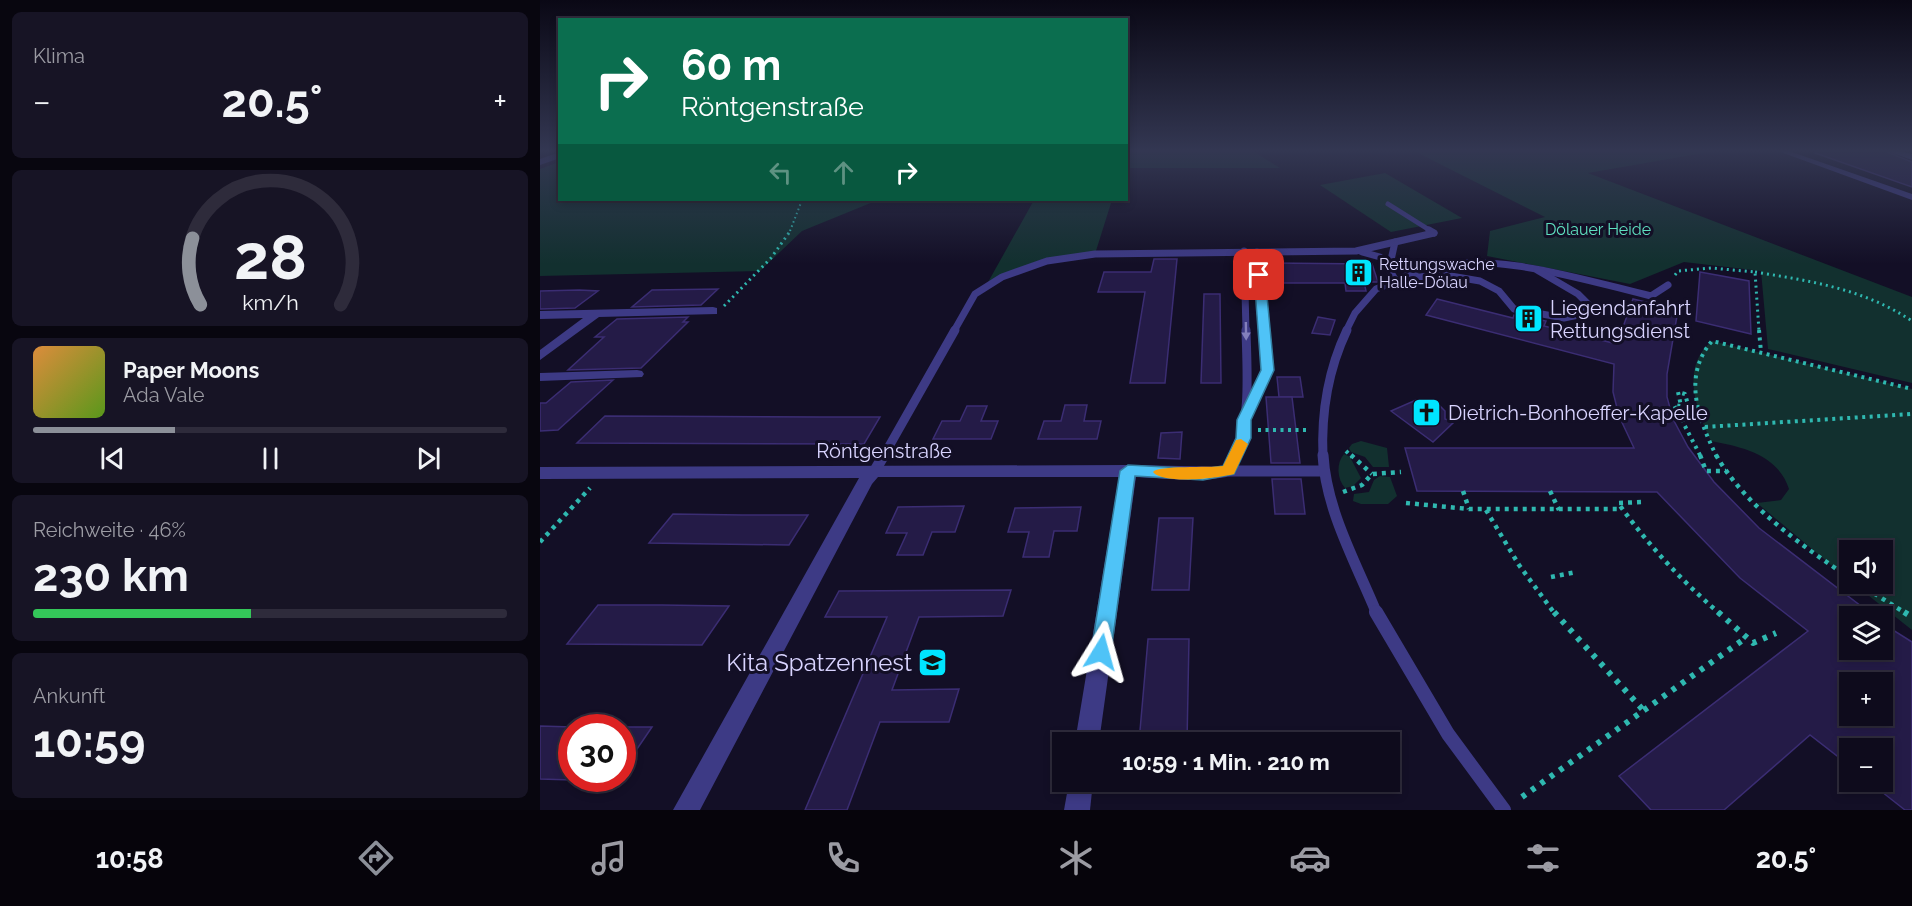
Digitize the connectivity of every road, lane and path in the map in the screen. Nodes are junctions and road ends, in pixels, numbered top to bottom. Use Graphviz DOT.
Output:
graph roads {
  1 [pos="1889,189"];
  2 [pos="1912,197"];
  3 [pos="802,201"];
  4 [pos="1388,204"];
  5 [pos="1395,242"];
  6 [pos="1244,251"];
  7 [pos="1356,251"];
  8 [pos="1257,252"];
  9 [pos="1389,269"];
  10 [pos="1537,270"];
  11 [pos="1755,272"];
  12 [pos="1396,281"];
  13 [pos="1668,285"];
  14 [pos="713,311"];
  15 [pos="596,314"];
  16 [pos="540,315"];
  17 [pos="1912,321"];
  18 [pos="1761,352"];
  19 [pos="540,356"];
  20 [pos="1267,370"];
  21 [pos="637,374"];
  22 [pos="1247,374"];
  23 [pos="540,376"];
  24 [pos="1912,389"];
  25 [pos="1697,409"];
  26 [pos="1912,414"];
  27 [pos="1244,425"];
  28 [pos="1705,427"];
  29 [pos="1322,434"];
  30 [pos="1346,451"];
  31 [pos="1128,471"];
  32 [pos="1229,471"];
  33 [pos="1324,471"];
  34 [pos="1726,471"];
  35 [pos="605,472"];
  36 [pos="874,472"];
  37 [pos="1401,472"];
  38 [pos="540,473"];
  39 [pos="1372,474"];
  40 [pos="1463,491"];
  41 [pos="1550,491"];
  42 [pos="1331,496"];
  43 [pos="1641,502"];
  44 [pos="1406,503"];
  45 [pos="1469,509"];
  46 [pos="1622,509"];
  47 [pos="1486,510"];
  48 [pos="1559,510"];
  49 [pos="540,542"];
  50 [pos="1839,569"];
  51 [pos="1576,572"];
  52 [pos="1551,577"];
  53 [pos="1876,594"];
  54 [pos="1912,616"];
  55 [pos="1776,633"];
  56 [pos="1747,637"];
  57 [pos="1644,711"];
  58 [pos="1089,732"];
  59 [pos="1080,792"];
  60 [pos="1522,797"];
  61 [pos="686,810"];
  62 [pos="1077,810"];
  63 [pos="1504,810"];
  1 -- 2 [label="street"];
  3 -- 14 [label="path"];
  4 -- 5 [label="lane"];
  5 -- 7 [label="lane"];
  5 -- 9 [label="lane"];
  6 -- 8 [label="lane"];
  6 -- 22 [label="lane, one-way"];
  6 -- 36 [label="lane"];
  7 -- 8 [label="lane"];
  7 -- 9 [label="lane"];
  8 -- 20 [label="lane"];
  9 -- 12 [label="lane"];
  10 -- 12 [label="lane"];
  10 -- 12 [label="lane"];
  10 -- 13 [label="lane"];
  11 -- 13 [label="path"];
  11 -- 17 [label="path"];
  11 -- 18 [label="path"];
  12 -- 29 [label="lane"];
  14 -- 15 [label="street"];
  15 -- 16 [label="street"];
  15 -- 19 [label="street"];
  18 -- 24 [label="path"];
  18 -- 25 [label="path"];
  20 -- 22 [label="lane"];
  20 -- 27 [label="lane"];
  21 -- 23 [label="street"];
  22 -- 27 [label="lane"];
  25 -- 28 [label="path"];
  25 -- 34 [label="path"];
  26 -- 28 [label="path"];
  27 -- 29 [label="path"];
  27 -- 32 [label="lane"];
  28 -- 34 [label="path"];
  29 -- 33 [label="lane"];
  30 -- 39 [label="path"];
  31 -- 32 [label="street, Röntgenstraße"];
  31 -- 36 [label="street, Röntgenstraße"];
  31 -- 58 [label="street"];
  32 -- 33 [label="lane"];
  33 -- 42 [label="lane"];
  34 -- 50 [label="path"];
  35 -- 36 [label="street, Röntgenstraße"];
  35 -- 38 [label="street, Röntgenstraße"];
  35 -- 49 [label="path"];
  36 -- 61 [label="street"];
  37 -- 39 [label="path"];
  39 -- 42 [label="path"];
  40 -- 45 [label="path"];
  41 -- 48 [label="path"];
  42 -- 63 [label="lane"];
  43 -- 46 [label="path"];
  44 -- 45 [label="path"];
  45 -- 47 [label="path"];
  46 -- 48 [label="path"];
  46 -- 56 [label="path"];
  47 -- 48 [label="path"];
  47 -- 57 [label="path"];
  51 -- 52 [label="path"];
  53 -- 54 [label="path"];
  55 -- 56 [label="path"];
  56 -- 57 [label="path"];
  57 -- 60 [label="path"];
  59 -- 62 [label="street"];
}
